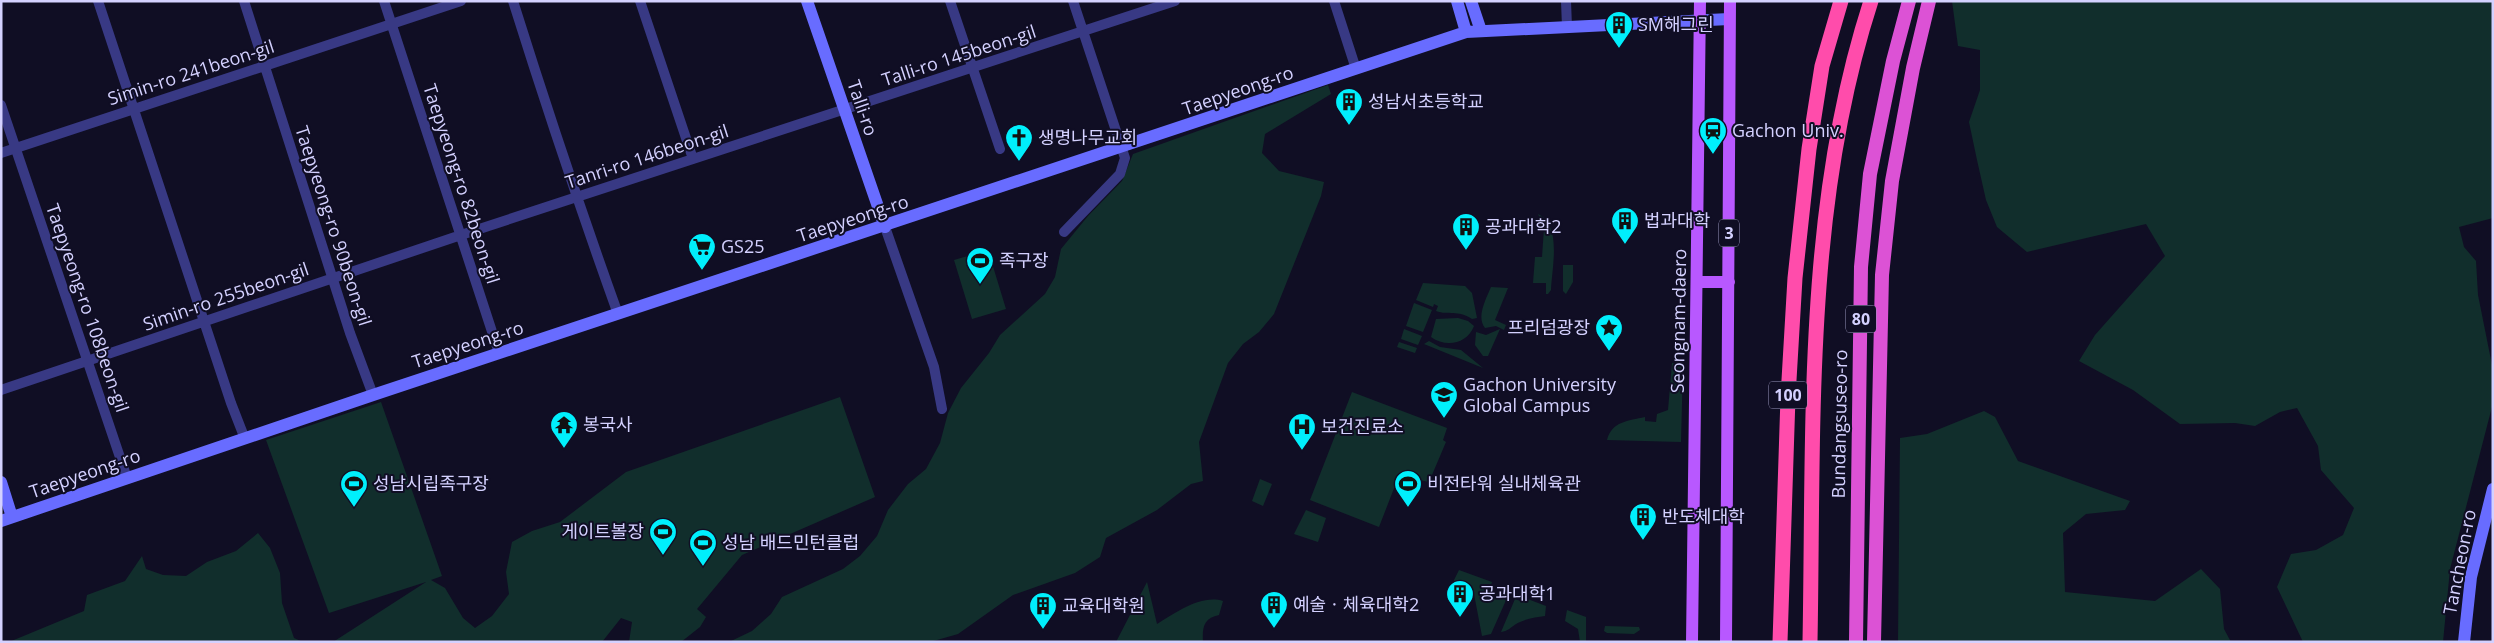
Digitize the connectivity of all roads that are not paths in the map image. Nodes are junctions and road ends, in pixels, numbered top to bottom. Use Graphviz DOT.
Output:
graph roads {
  1 [pos="98,1"];
  2 [pos="244,1"];
  3 [pos="384,1"];
  4 [pos="462,1"];
  5 [pos="513,1"];
  6 [pos="640,1"];
  7 [pos="807,1"];
  8 [pos="950,1"];
  9 [pos="1073,1"];
  10 [pos="1175,1"];
  11 [pos="1334,1"];
  12 [pos="1457,1"];
  13 [pos="1471,1"];
  14 [pos="1566,1"];
  15 [pos="1700,1"];
  16 [pos="1730,1"];
  17 [pos="1841,1"];
  18 [pos="1871,1"];
  19 [pos="1910,1"];
  20 [pos="1929,1"];
  21 [pos="1729,19"];
  22 [pos="1701,20"];
  23 [pos="392,24"];
  24 [pos="1567,27"];
  25 [pos="1083,32"];
  26 [pos="1466,32"];
  27 [pos="1482,32"];
  28 [pos="265,66"];
  29 [pos="972,68"];
  30 [pos="1356,69"];
  31 [pos="1,105"];
  32 [pos="134,110"];
  33 [pos="844,110"];
  34 [pos="1123,148"];
  35 [pos="16,149"];
  36 [pos="1000,149"];
  37 [pos="1,153"];
  38 [pos="693,159"];
  39 [pos="576,198"];
  40 [pos="885,227"];
  41 [pos="1064,232"];
  42 [pos="461,235"];
  43 [pos="333,278"];
  44 [pos="1697,282"];
  45 [pos="1729,282"];
  46 [pos="618,314"];
  47 [pos="205,322"];
  48 [pos="500,353"];
  49 [pos="87,361"];
  50 [pos="1,390"];
  51 [pos="373,395"];
  52 [pos="942,409"];
  53 [pos="245,439"];
  54 [pos="127,478"];
  55 [pos="1,482"];
  56 [pos="2493,489"];
  57 [pos="7,519"];
  58 [pos="1692,642"];
  59 [pos="1726,642"];
  60 [pos="1780,642"];
  61 [pos="1810,642"];
  62 [pos="1856,642"];
  63 [pos="1874,642"];
  64 [pos="2464,642"];
  1 -- 32 [label="street"];
  2 -- 28 [label="street, Taepyeong-ro 90beon-gil"];
  3 -- 23 [label="street, Taepyeong-ro 82beon-gil"];
  4 -- 23 [label="street, Simin-ro 241beon-gil"];
  5 -- 39 [label="street"];
  6 -- 38 [label="street"];
  7 -- 33 [label="main road, Talli-ro"];
  8 -- 29 [label="street"];
  9 -- 25 [label="street"];
  10 -- 25 [label="street, Talli-ro 145beon-gil"];
  11 -- 30 [label="street"];
  12 -- 26 [label="main road"];
  13 -- 27 [label="main road"];
  14 -- 24 [label="street"];
  15 -- 22 [label="main road, Seongnam-daero / 3"];
  16 -- 21 [label="main road, 3"];
  17 -- 60 [label="highway, 100"];
  18 -- 61 [label="highway, 100"];
  19 -- 62 [label="highway, Bundangsuseo-ro / 80"];
  20 -- 63 [label="highway, 80"];
  21 -- 22 [label="main road, Taepyeong-ro"];
  21 -- 45 [label="main road, 3"];
  22 -- 24 [label="main road, Taepyeong-ro"];
  22 -- 44 [label="main road, Seongnam-daero / 3"];
  23 -- 28 [label="street, Simin-ro 241beon-gil"];
  23 -- 42 [label="street, Taepyeong-ro 82beon-gil"];
  24 -- 27 [label="main road, Taepyeong-ro"];
  25 -- 29 [label="street, Talli-ro 145beon-gil"];
  25 -- 34 [label="street"];
  26 -- 27 [label="main road, Taepyeong-ro"];
  26 -- 30 [label="main road, Taepyeong-ro"];
  28 -- 32 [label="street, Simin-ro 241beon-gil"];
  28 -- 43 [label="street, Taepyeong-ro 90beon-gil"];
  29 -- 33 [label="street, Talli-ro 145beon-gil"];
  29 -- 36 [label="street"];
  30 -- 34 [label="main road, Taepyeong-ro"];
  31 -- 35 [label="street, Taepyeong-ro 108beon-gil"];
  32 -- 35 [label="street, Simin-ro 241beon-gil"];
  32 -- 47 [label="street"];
  33 -- 38 [label="street, Tanri-ro 146beon-gil"];
  33 -- 40 [label="main road, Talli-ro"];
  34 -- 40 [label="main road, Taepyeong-ro"];
  34 -- 41 [label="street"];
  35 -- 37 [label="street, Simin-ro 241beon-gil"];
  35 -- 49 [label="street, Taepyeong-ro 108beon-gil"];
  38 -- 39 [label="street, Tanri-ro 146beon-gil"];
  39 -- 42 [label="street, Tanri-ro 146beon-gil"];
  39 -- 46 [label="street"];
  40 -- 46 [label="main road, Taepyeong-ro"];
  40 -- 52 [label="street"];
  42 -- 43 [label="street, Simin-ro 255beon-gil"];
  42 -- 48 [label="street, Taepyeong-ro 82beon-gil"];
  43 -- 47 [label="street, Simin-ro 255beon-gil"];
  43 -- 51 [label="street, Taepyeong-ro 90beon-gil"];
  44 -- 45 [label="main road"];
  44 -- 58 [label="main road, Seongnam-daero / 3"];
  45 -- 59 [label="main road, 3"];
  46 -- 48 [label="main road, Taepyeong-ro"];
  47 -- 49 [label="street, Simin-ro 255beon-gil"];
  47 -- 53 [label="street"];
  48 -- 51 [label="main road, Taepyeong-ro"];
  49 -- 50 [label="street, Simin-ro 255beon-gil"];
  49 -- 54 [label="street, Taepyeong-ro 108beon-gil"];
  51 -- 53 [label="main road, Taepyeong-ro"];
  53 -- 54 [label="main road, Taepyeong-ro"];
  54 -- 57 [label="main road, Taepyeong-ro"];
  55 -- 57 [label="main road"];
  56 -- 64 [label="main road, Tancheon-ro"];
}
